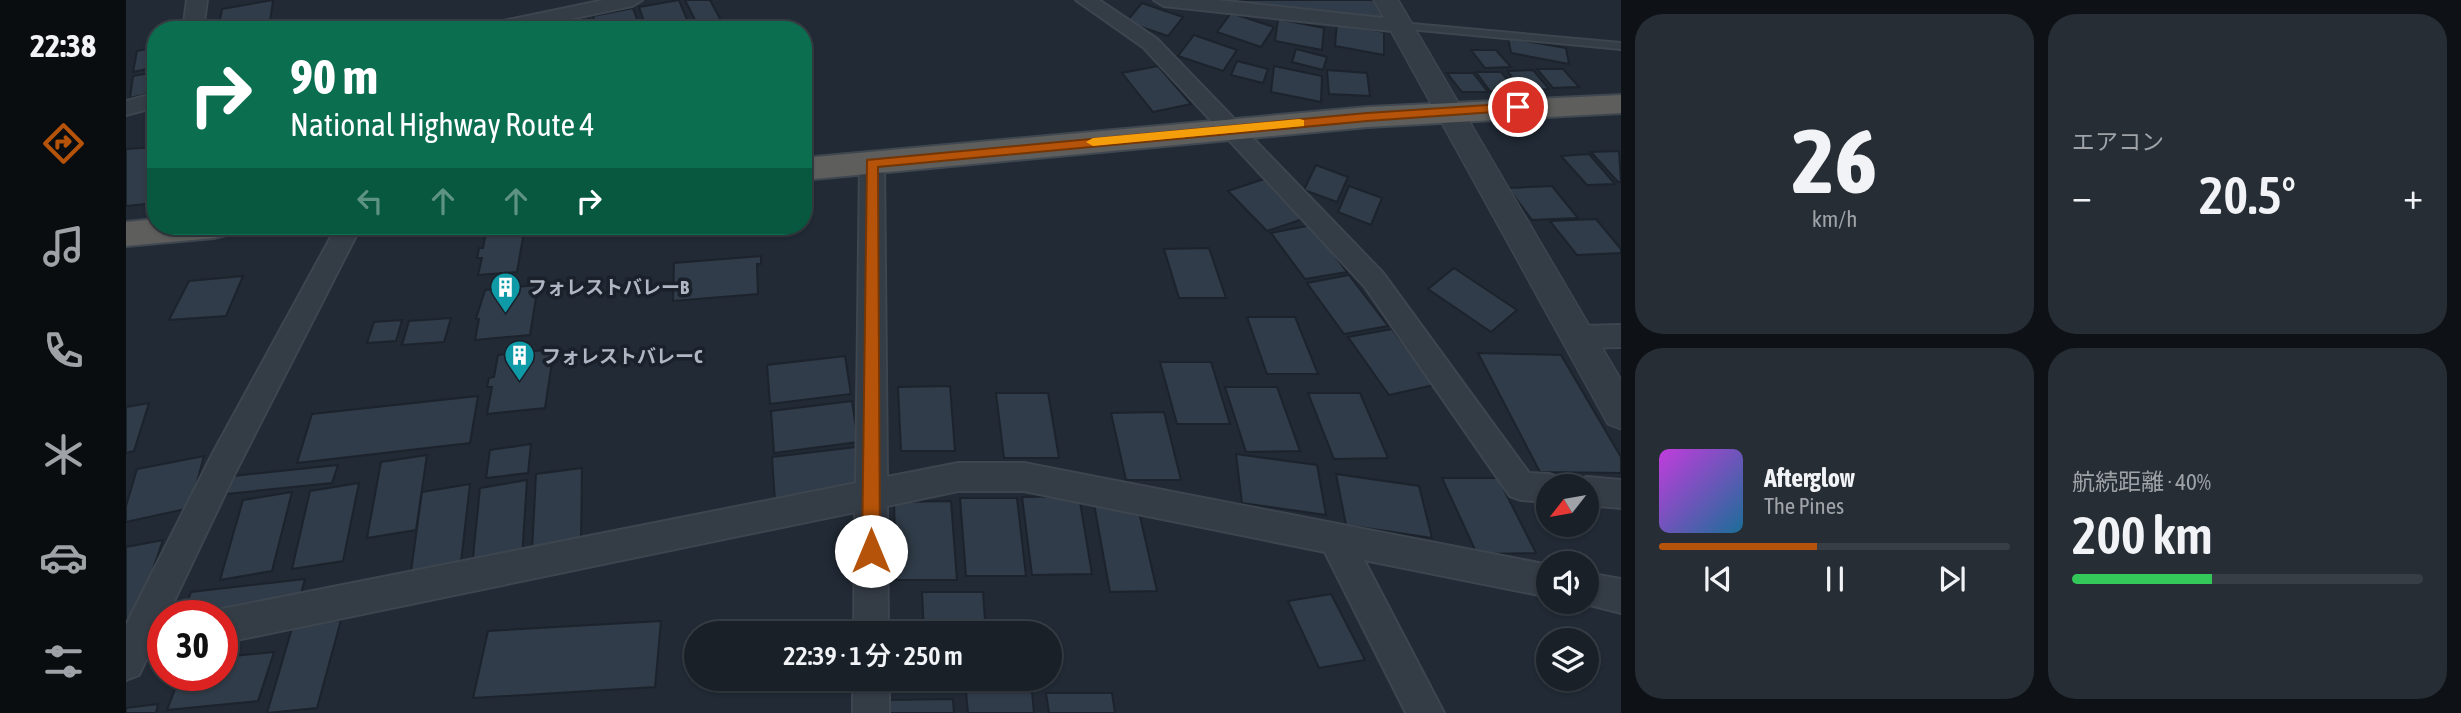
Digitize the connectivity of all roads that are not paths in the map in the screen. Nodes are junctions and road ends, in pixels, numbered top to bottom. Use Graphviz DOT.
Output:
graph roads {
  1 [pos="197,0"];
  2 [pos="632,0"];
  3 [pos="1086,0"];
  4 [pos="1164,0"];
  5 [pos="1386,0"];
  6 [pos="194,21"];
  7 [pos="532,21"];
  8 [pos="1401,26"];
  9 [pos="1621,46"];
  10 [pos="147,102"];
  11 [pos="1621,103"];
  12 [pos="126,108"];
  13 [pos="1450,112"];
  14 [pos="1231,130"];
  15 [pos="872,163"];
  16 [pos="812,168"];
  17 [pos="147,232"];
  18 [pos="126,234"];
  19 [pos="344,235"];
  20 [pos="1621,336"];
  21 [pos="1578,337"];
  22 [pos="1621,413"];
  23 [pos="1536,487"];
  24 [pos="1600,492"];
  25 [pos="1621,494"];
  26 [pos="871,496"];
  27 [pos="1334,537"];
  28 [pos="1536,578"];
  29 [pos="1599,591"];
  30 [pos="1621,596"];
  31 [pos="871,621"];
  32 [pos="238,623"];
  33 [pos="137,647"];
  34 [pos="871,691"];
  35 [pos="872,713"];
  36 [pos="1426,713"];
  1 -- 6 [label="street"];
  2 -- 7 [label="street"];
  3 -- 14 [label="street"];
  4 -- 8 [label="street"];
  5 -- 8 [label="street"];
  8 -- 9 [label="lane"];
  8 -- 13 [label="street"];
  10 -- 12 [label="street"];
  11 -- 13 [label="highway"];
  13 -- 14 [label="highway"];
  13 -- 21 [label="street"];
  14 -- 15 [label="highway"];
  14 -- 23 [label="street"];
  15 -- 16 [label="highway"];
  15 -- 26 [label="street"];
  17 -- 18 [label="highway"];
  19 -- 33 [label="street"];
  20 -- 21 [label="street"];
  21 -- 22 [label="street"];
  24 -- 25 [label="street"];
  26 -- 27 [label="street"];
  26 -- 31 [label="street"];
  26 -- 32 [label="street"];
  27 -- 28 [label="street"];
  27 -- 36 [label="street"];
  29 -- 30 [label="street"];
  34 -- 35 [label="street"];
}
